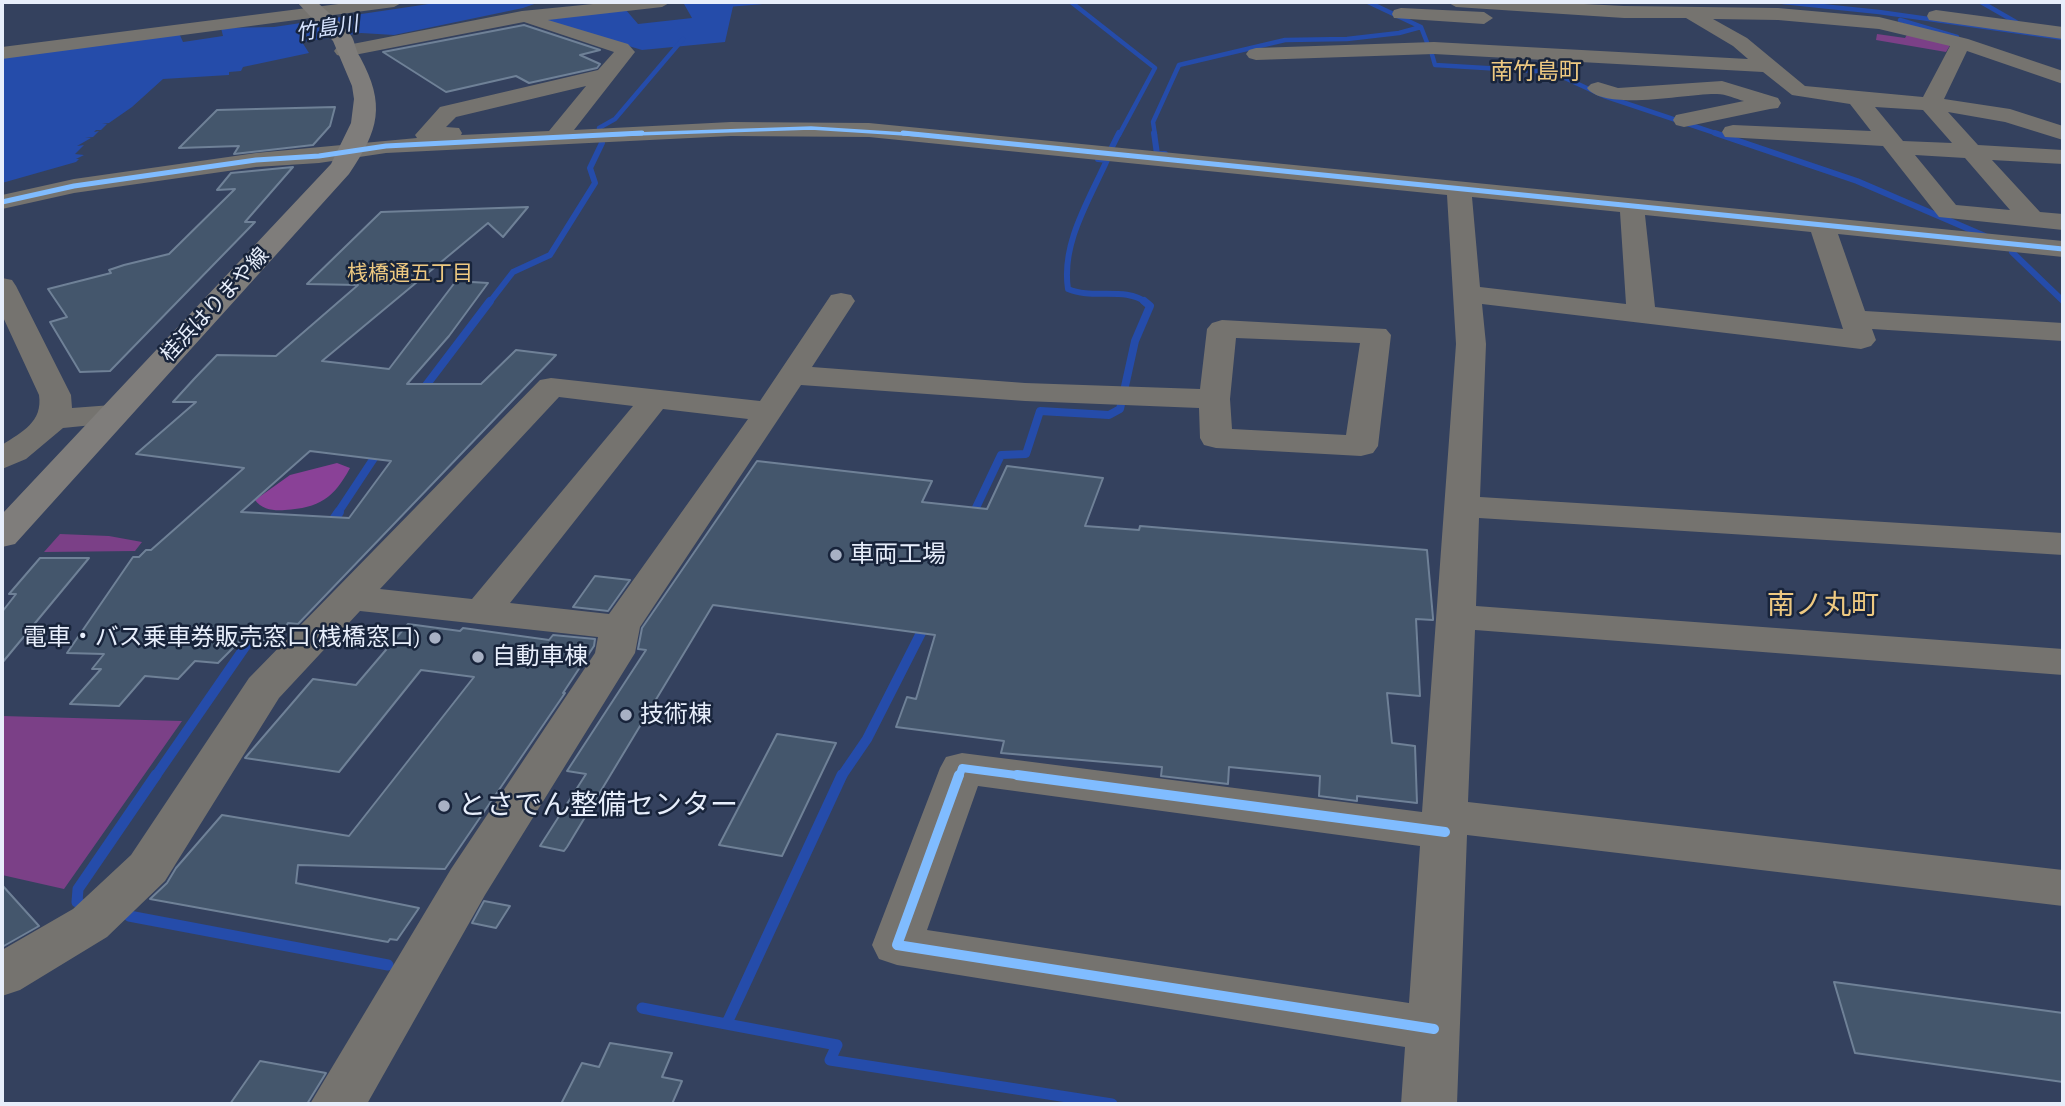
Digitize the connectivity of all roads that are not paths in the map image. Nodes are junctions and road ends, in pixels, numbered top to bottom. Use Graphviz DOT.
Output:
graph roads {
  1 [pos="394,2"];
  2 [pos="662,2"];
  3 [pos="1456,2"];
  4 [pos="1827,2"];
  5 [pos="1997,6"];
  6 [pos="304,11"];
  7 [pos="1401,14"];
  8 [pos="1686,15"];
  9 [pos="519,17"];
  10 [pos="2055,39"];
  11 [pos="1534,42"];
  12 [pos="335,43"];
  13 [pos="1961,43"];
  14 [pos="1996,45"];
  15 [pos="2,53"];
  16 [pos="1256,54"];
  17 [pos="2024,65"];
  18 [pos="1769,66"];
  19 [pos="605,75"];
  20 [pos="2063,78"];
  21 [pos="561,85"];
  22 [pos="1598,88"];
  23 [pos="1787,98"];
  24 [pos="501,99"];
  25 [pos="1857,99"];
  26 [pos="1930,105"];
  27 [pos="2010,116"];
  28 [pos="1684,120"];
  29 [pos="530,121"];
  30 [pos="473,132"];
  31 [pos="1733,132"];
  32 [pos="2063,133"];
  33 [pos="567,135"];
  34 [pos="1816,136"];
  35 [pos="1891,143"];
  36 [pos="1971,151"];
  37 [pos="351,152"];
  38 [pos="2058,161"];
  39 [pos="1459,190"];
  40 [pos="2,202"];
  41 [pos="1632,207"];
  42 [pos="1948,212"];
  43 [pos="2032,219"];
  44 [pos="2063,222"];
  45 [pos="1822,226"];
  46 [pos="2005,244"];
  47 [pos="2063,250"];
  48 [pos="2,286"];
  49 [pos="1466,294"];
  50 [pos="841,301"];
  51 [pos="1641,314"];
  52 [pos="1854,319"];
  53 [pos="2063,332"];
  54 [pos="13,334"];
  55 [pos="792,375"];
  56 [pos="655,399"];
  57 [pos="1214,399"];
  58 [pos="769,412"];
  59 [pos="112,415"];
  60 [pos="53,419"];
  61 [pos="2,459"];
  62 [pos="1463,506"];
  63 [pos="2,536"];
  64 [pos="2063,544"];
  65 [pos="350,598"];
  66 [pos="482,612"];
  67 [pos="1457,617"];
  68 [pos="620,627"];
  69 [pos="2063,662"];
  70 [pos="1445,824"];
  71 [pos="2063,888"];
  72 [pos="2,975"];
  73 [pos="1434,1029"];
  74 [pos="340,1104"];
  75 [pos="1429,1104"];
  1 -- 6 [label="street"];
  2 -- 9 [label="street"];
  3 -- 8 [label="street"];
  4 -- 10 [label="street"];
  5 -- 10 [label="street"];
  6 -- 12 [label="main road, 桂浜はりまや線"];
  6 -- 15 [label="street"];
  7 -- 11 [label="street"];
  8 -- 13 [label="street"];
  8 -- 18 [label="street"];
  9 -- 12 [label="street"];
  9 -- 19 [label="street"];
  10 -- 14 [label="street"];
  12 -- 37 [label="main road, 桂浜はりまや線"];
  13 -- 17 [label="street"];
  13 -- 26 [label="street"];
  16 -- 18 [label="street"];
  17 -- 20 [label="street"];
  17 -- 27 [label="street"];
  18 -- 23 [label="street"];
  19 -- 21 [label="street"];
  19 -- 33 [label="street"];
  21 -- 24 [label="street"];
  21 -- 29 [label="street"];
  22 -- 23 [label="street"];
  23 -- 25 [label="street"];
  23 -- 28 [label="street"];
  23 -- 34 [label="street"];
  24 -- 30 [label="street"];
  24 -- 30 [label="street"];
  25 -- 26 [label="street"];
  25 -- 35 [label="street"];
  26 -- 27 [label="street"];
  26 -- 36 [label="street"];
  27 -- 32 [label="street"];
  27 -- 38 [label="street"];
  29 -- 30 [label="street"];
  29 -- 33 [label="street"];
  31 -- 34 [label="street"];
  33 -- 37 [label="street"];
  33 -- 39 [label="street"];
  34 -- 35 [label="street"];
  35 -- 36 [label="street"];
  35 -- 42 [label="street"];
  36 -- 38 [label="street"];
  36 -- 43 [label="street"];
  37 -- 40 [label="street"];
  37 -- 59 [label="main road, 桂浜はりまや線"];
  39 -- 41 [label="street"];
  39 -- 49 [label="street"];
  41 -- 45 [label="street"];
  41 -- 51 [label="street"];
  42 -- 43 [label="street"];
  42 -- 46 [label="street"];
  43 -- 44 [label="street"];
  45 -- 46 [label="street"];
  45 -- 52 [label="street"];
  46 -- 47 [label="street"];
  48 -- 54 [label="street"];
  49 -- 51 [label="street"];
  49 -- 62 [label="street"];
  50 -- 55 [label="street"];
  51 -- 52 [label="street"];
  52 -- 53 [label="street"];
  54 -- 60 [label="street"];
  55 -- 57 [label="street"];
  55 -- 58 [label="street"];
  56 -- 58 [label="street"];
  56 -- 65 [label="street"];
  56 -- 66 [label="street"];
  57 -- 57 [label="street"];
  58 -- 68 [label="street"];
  59 -- 60 [label="street"];
  59 -- 63 [label="main road, 桂浜はりまや線"];
  60 -- 61 [label="street"];
  62 -- 64 [label="street"];
  62 -- 67 [label="street"];
  65 -- 66 [label="street"];
  65 -- 72 [label="street"];
  66 -- 68 [label="street"];
  67 -- 69 [label="street"];
  67 -- 70 [label="street"];
  68 -- 74 [label="street"];
  70 -- 71 [label="street"];
  70 -- 73 [label="street"];
  70 -- 73 [label="street"];
  73 -- 75 [label="street"];
}
